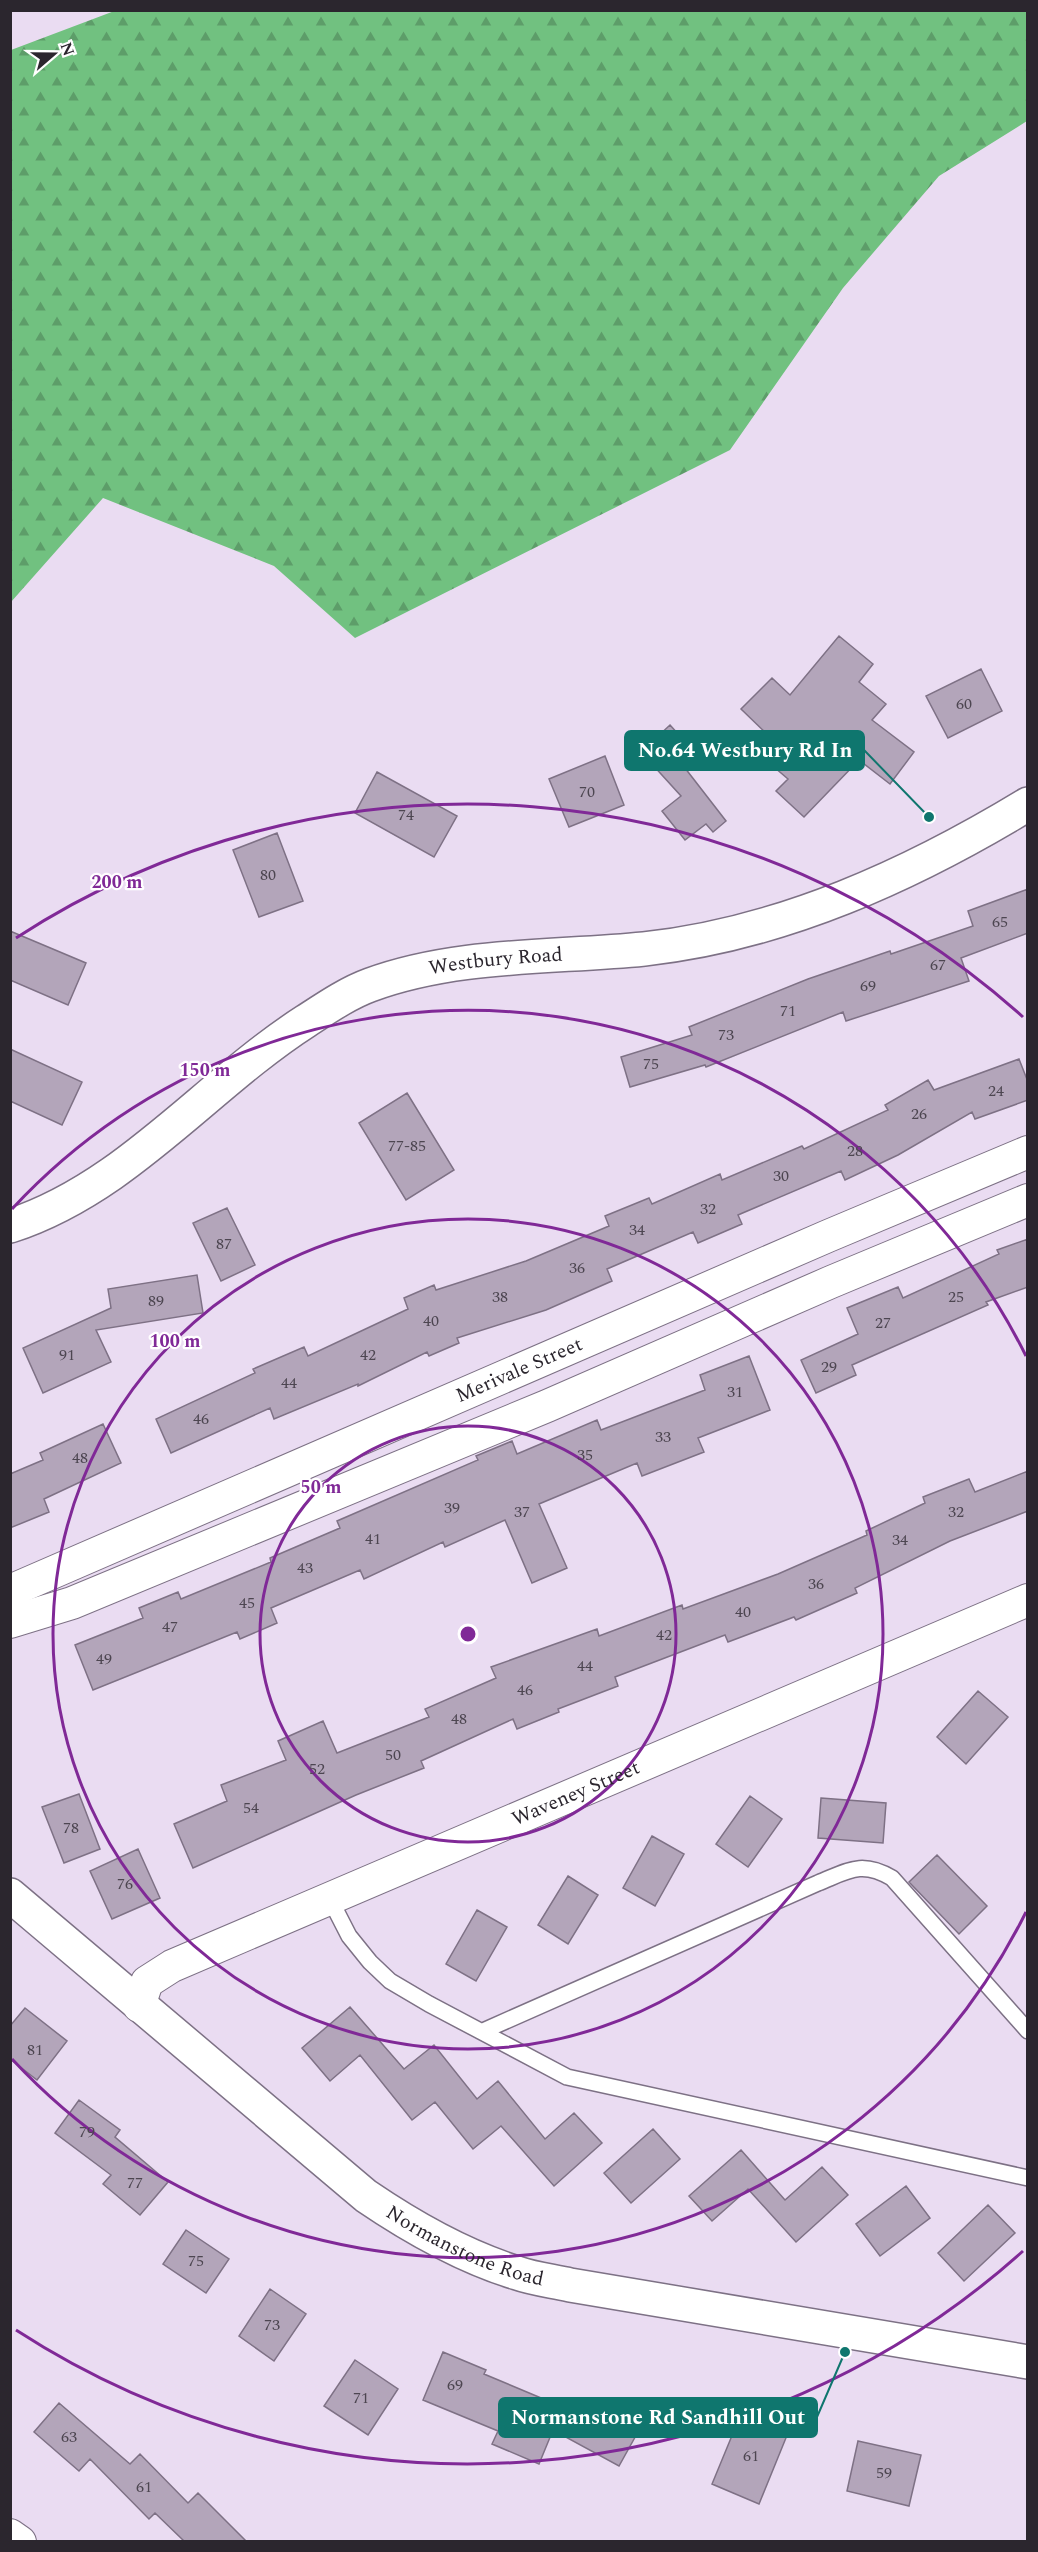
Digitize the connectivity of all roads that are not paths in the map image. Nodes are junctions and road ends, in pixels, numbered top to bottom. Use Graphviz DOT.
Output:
graph roads {
  1 [pos="1028,804"];
  2 [pos="1028,1152"];
  3 [pos="1028,1200"];
  4 [pos="10,1226"];
  5 [pos="10,1591"];
  6 [pos="1028,1600"];
  7 [pos="10,1622"];
  8 [pos="10,1896"];
  9 [pos="329,1897"];
  10 [pos="139,2006"];
  11 [pos="483,2031"];
  12 [pos="1028,2031"];
  13 [pos="1028,2178"];
  14 [pos="1028,2362"];
  15 [pos="10,2535"];
  16 [pos="20,2541"];
  1 -- 4 [label="street, Westbury Road"];
  2 -- 5 [label="street, Merivale Street"];
  3 -- 7 [label="street"];
  6 -- 9 [label="street, Waveney Street"];
  8 -- 10 [label="street, Normanstone Road"];
  9 -- 10 [label="street, Waveney Street"];
  9 -- 11 [label="lane"];
  10 -- 14 [label="street, Normanstone Road"];
  11 -- 12 [label="lane"];
  11 -- 13 [label="lane"];
  15 -- 16 [label="street"];
}
